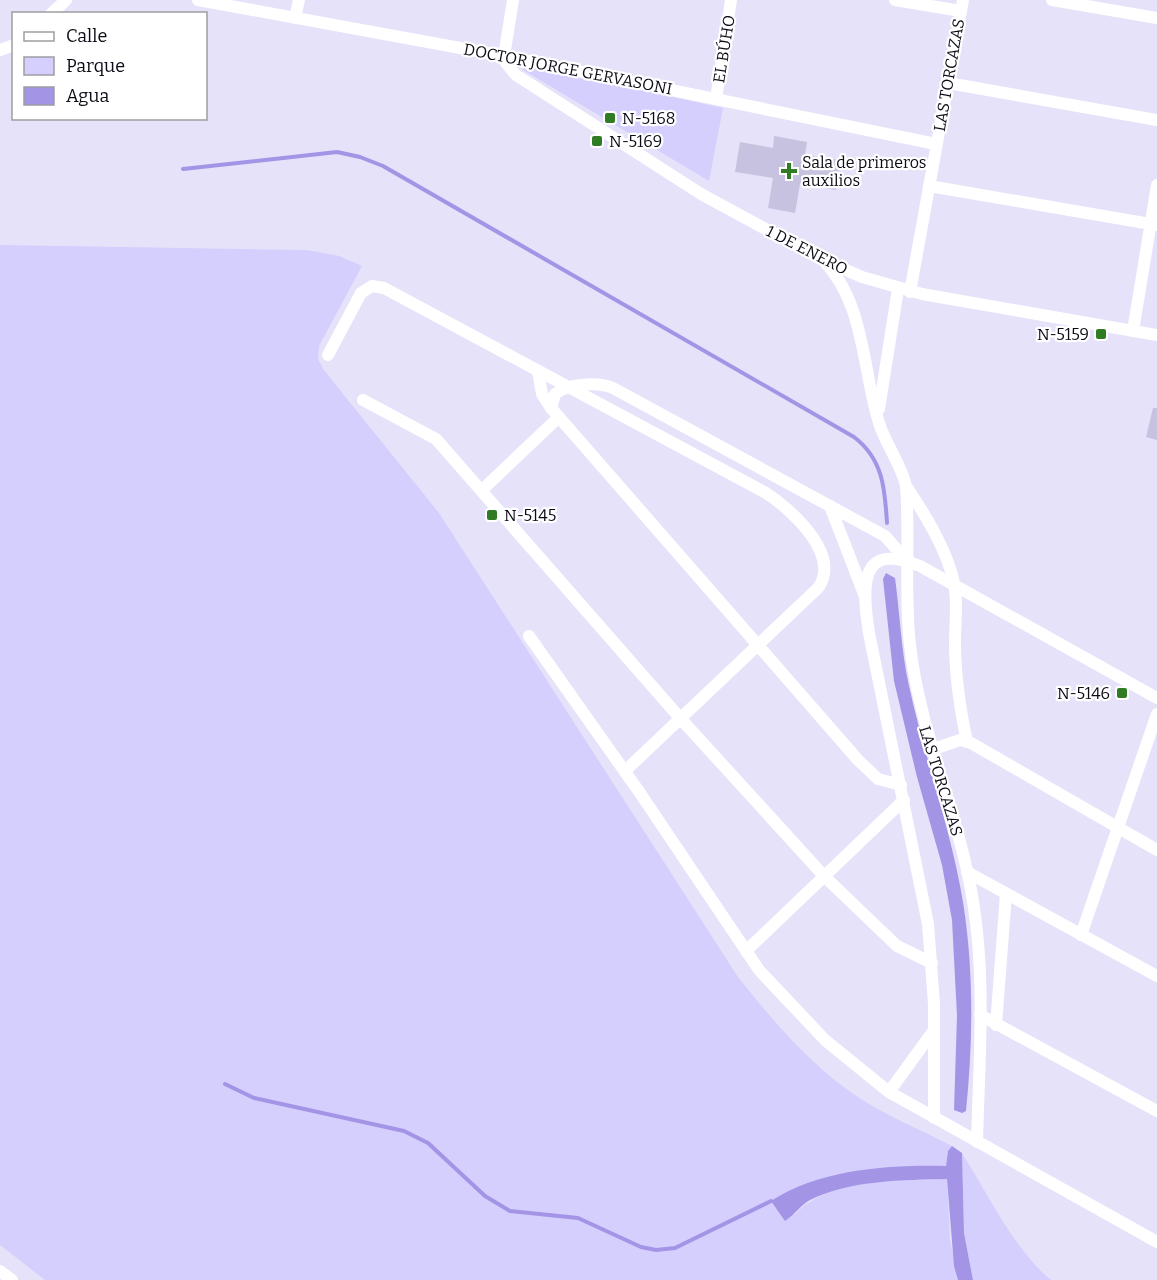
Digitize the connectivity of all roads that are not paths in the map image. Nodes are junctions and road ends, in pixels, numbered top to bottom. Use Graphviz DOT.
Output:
graph roads {
  1 [pos="66,0"];
  2 [pos="198,0"];
  3 [pos="299,0"];
  4 [pos="513,0"];
  5 [pos="731,0"];
  6 [pos="895,0"];
  7 [pos="1053,0"];
  8 [pos="962,6"];
  9 [pos="53,12"];
  10 [pos="295,18"];
  11 [pos="1157,18"];
  12 [pos="504,56"];
  13 [pos="948,82"];
  14 [pos="716,99"];
  15 [pos="1157,120"];
  16 [pos="936,144"];
  17 [pos="1157,185"];
  18 [pos="928,186"];
  19 [pos="1154,225"];
  20 [pos="823,260"];
  21 [pos="904,290"];
  22 [pos="1133,331"];
  23 [pos="1157,335"];
  24 [pos="328,356"];
  25 [pos="538,371"];
  26 [pos="569,387"];
  27 [pos="363,400"];
  28 [pos="555,412"];
  29 [pos="880,425"];
  30 [pos="906,486"];
  31 [pos="482,490"];
  32 [pos="830,506"];
  33 [pos="907,561"];
  34 [pos="955,586"];
  35 [pos="866,598"];
  36 [pos="529,636"];
  37 [pos="758,645"];
  38 [pos="1157,698"];
  39 [pos="1157,714"];
  40 [pos="680,718"];
  41 [pos="967,742"];
  42 [pos="931,750"];
  43 [pos="625,771"];
  44 [pos="901,785"];
  45 [pos="904,800"];
  46 [pos="1118,827"];
  47 [pos="1157,850"];
  48 [pos="967,872"];
  49 [pos="824,876"];
  50 [pos="1006,894"];
  51 [pos="1081,934"];
  52 [pos="746,951"];
  53 [pos="932,963"];
  54 [pos="1157,976"];
  55 [pos="980,1016"];
  56 [pos="996,1024"];
  57 [pos="934,1030"];
  58 [pos="889,1092"];
  59 [pos="1157,1111"];
  60 [pos="934,1118"];
  61 [pos="977,1142"];
  62 [pos="1157,1242"];
  63 [pos="0,1271"];
  64 [pos="12,1280"];
  1 -- 9 [label="street"];
  2 -- 10 [label="street, DOCTOR JORGE GERVASONI"];
  3 -- 10 [label="street"];
  4 -- 12 [label="street"];
  5 -- 14 [label="street, EL BÚHO"];
  6 -- 8 [label="street"];
  7 -- 11 [label="street"];
  8 -- 13 [label="street, LAS TORCAZAS"];
  10 -- 12 [label="street, DOCTOR JORGE GERVASONI"];
  12 -- 14 [label="street, DOCTOR JORGE GERVASONI"];
  12 -- 20 [label="street, 1 DE ENERO"];
  13 -- 15 [label="street"];
  13 -- 16 [label="street, LAS TORCAZAS"];
  14 -- 16 [label="street, DOCTOR JORGE GERVASONI"];
  16 -- 18 [label="street, LAS TORCAZAS"];
  17 -- 19 [label="street"];
  18 -- 19 [label="street"];
  18 -- 21 [label="street, LAS TORCAZAS"];
  19 -- 22 [label="street"];
  20 -- 21 [label="street, 1 DE ENERO"];
  20 -- 29 [label="street, LAS TORCAZAS"];
  21 -- 22 [label="street, 1 DE ENERO"];
  21 -- 29 [label="street, LAS TORCAZAS"];
  22 -- 23 [label="street, 1 DE ENERO"];
  24 -- 25 [label="street"];
  25 -- 26 [label="street"];
  25 -- 28 [label="street"];
  26 -- 28 [label="street"];
  26 -- 32 [label="street"];
  26 -- 37 [label="street"];
  27 -- 31 [label="street"];
  28 -- 31 [label="street"];
  28 -- 37 [label="street"];
  29 -- 30 [label="street, LAS TORCAZAS"];
  30 -- 33 [label="street, LAS TORCAZAS"];
  30 -- 34 [label="street"];
  31 -- 40 [label="street"];
  32 -- 33 [label="street"];
  32 -- 35 [label="street"];
  33 -- 34 [label="street"];
  33 -- 35 [label="street"];
  33 -- 42 [label="street, LAS TORCAZAS"];
  34 -- 38 [label="street"];
  34 -- 41 [label="street"];
  35 -- 44 [label="street"];
  36 -- 43 [label="street"];
  37 -- 40 [label="street"];
  37 -- 44 [label="street"];
  39 -- 46 [label="street"];
  40 -- 43 [label="street"];
  40 -- 49 [label="street"];
  41 -- 42 [label="street"];
  41 -- 46 [label="street"];
  42 -- 48 [label="street, LAS TORCAZAS"];
  43 -- 52 [label="street"];
  44 -- 45 [label="street"];
  45 -- 49 [label="street"];
  45 -- 53 [label="street"];
  46 -- 47 [label="street"];
  46 -- 51 [label="street"];
  48 -- 50 [label="street"];
  48 -- 55 [label="street, LAS TORCAZAS"];
  49 -- 52 [label="street"];
  49 -- 53 [label="street"];
  50 -- 51 [label="street"];
  50 -- 56 [label="street"];
  51 -- 54 [label="street"];
  52 -- 58 [label="street"];
  53 -- 57 [label="street"];
  55 -- 56 [label="street"];
  55 -- 61 [label="street, LAS TORCAZAS"];
  56 -- 59 [label="street"];
  57 -- 58 [label="street"];
  57 -- 60 [label="street"];
  58 -- 60 [label="street"];
  60 -- 61 [label="street"];
  61 -- 62 [label="street"];
  63 -- 64 [label="street"];
}
